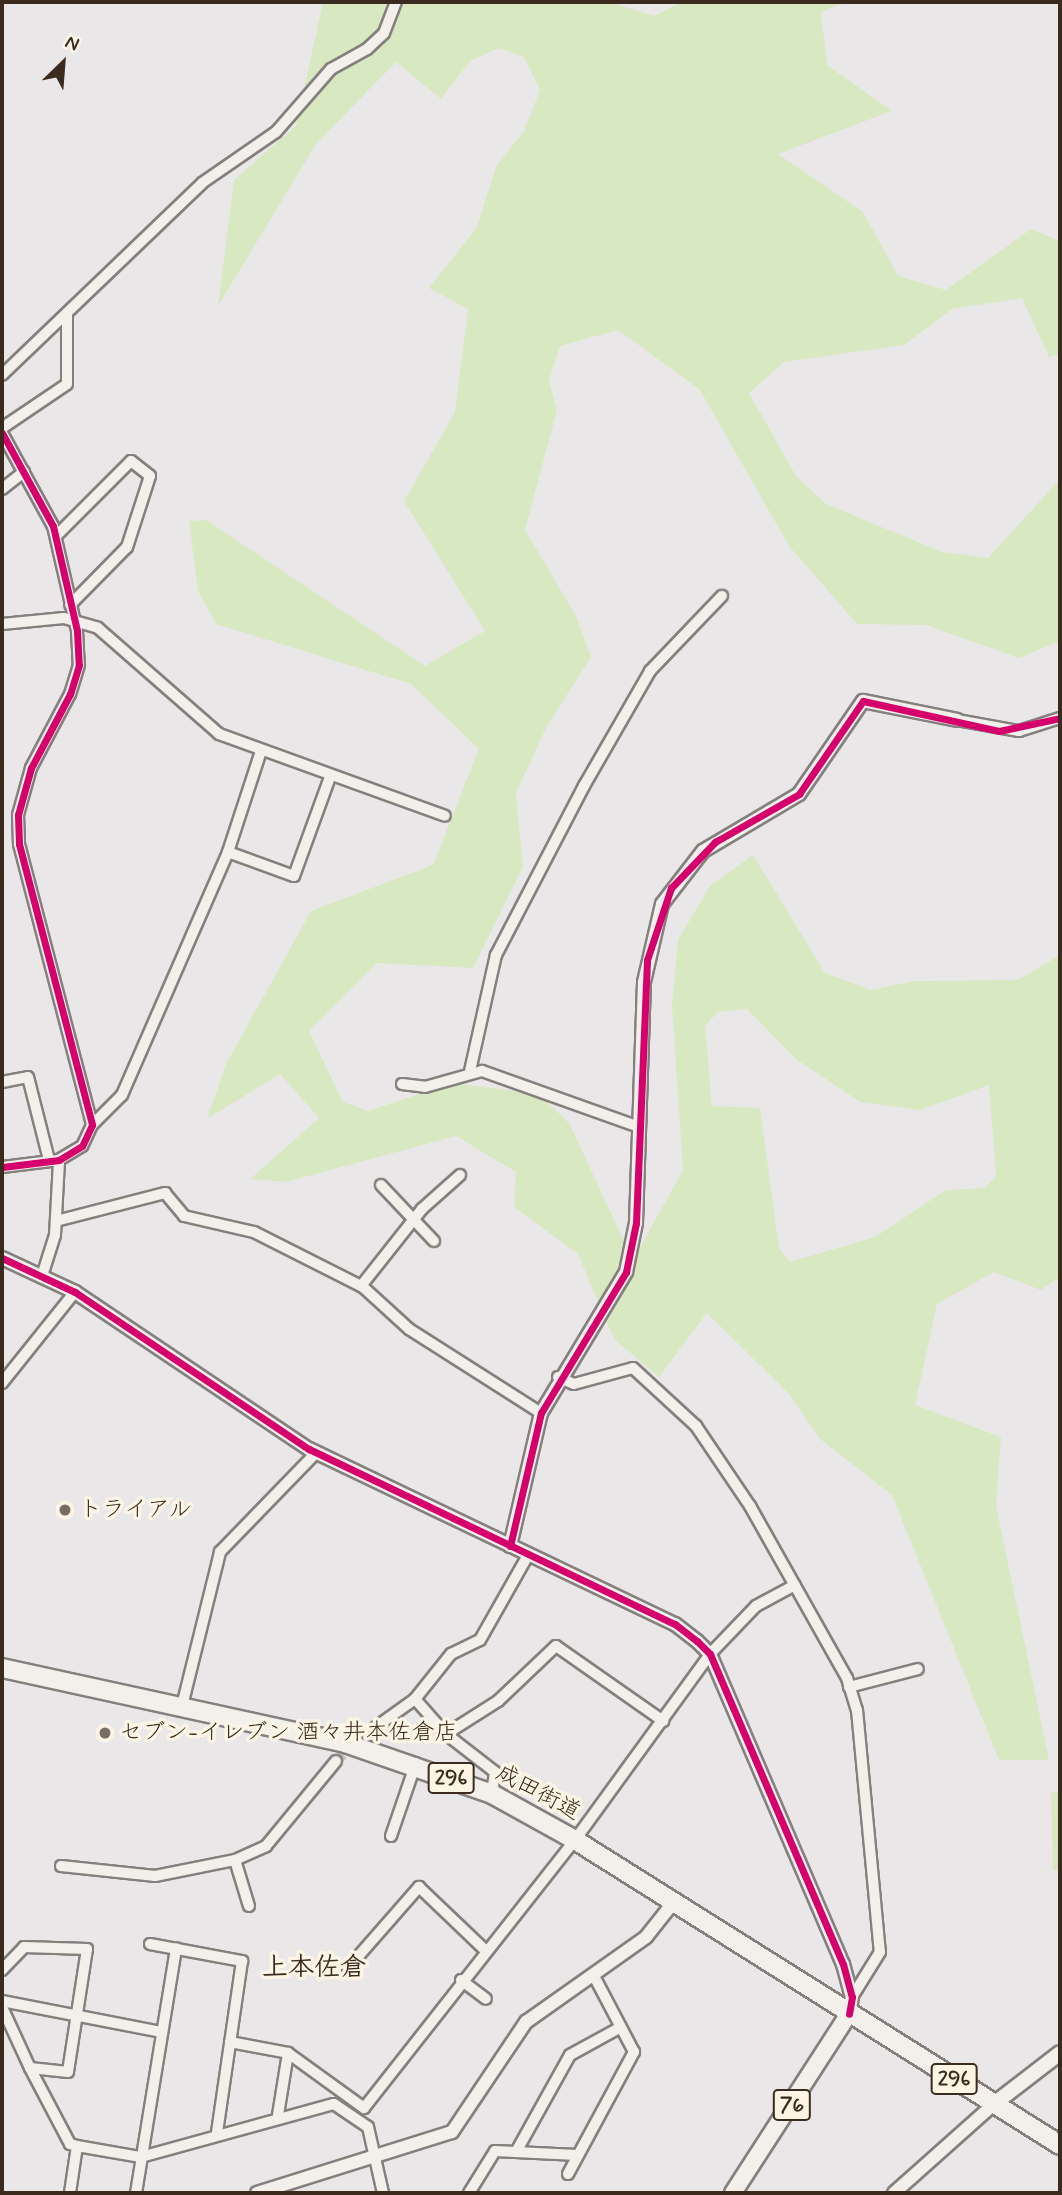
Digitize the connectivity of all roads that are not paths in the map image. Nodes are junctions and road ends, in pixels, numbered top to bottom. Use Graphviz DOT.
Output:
graph roads {
  1 [pos="396,2"];
  2 [pos="67,314"];
  3 [pos="2,375"];
  4 [pos="2,428"];
  5 [pos="2,433"];
  6 [pos="24,472"];
  7 [pos="2,489"];
  8 [pos="56,536"];
  9 [pos="722,596"];
  10 [pos="70,606"];
  11 [pos="75,619"];
  12 [pos="2,624"];
  13 [pos="1060,718"];
  14 [pos="957,720"];
  15 [pos="261,751"];
  16 [pos="330,777"];
  17 [pos="445,816"];
  18 [pos="228,852"];
  19 [pos="470,1071"];
  20 [pos="2,1082"];
  21 [pos="402,1084"];
  22 [pos="92,1125"];
  23 [pos="639,1127"];
  24 [pos="54,1160"];
  25 [pos="2,1167"];
  26 [pos="460,1175"];
  27 [pos="381,1185"];
  28 [pos="414,1219"];
  29 [pos="56,1221"];
  30 [pos="434,1241"];
  31 [pos="2,1258"];
  32 [pos="43,1276"];
  33 [pos="361,1286"];
  34 [pos="75,1292"];
  35 [pos="558,1377"];
  36 [pos="2,1383"];
  37 [pos="541,1413"];
  38 [pos="316,1453"];
  39 [pos="510,1546"];
  40 [pos="528,1555"];
  41 [pos="795,1585"];
  42 [pos="710,1654"];
  43 [pos="2,1668"];
  44 [pos="918,1669"];
  45 [pos="849,1687"];
  46 [pos="415,1699"];
  47 [pos="183,1706"];
  48 [pos="663,1721"];
  49 [pos="369,1732"];
  50 [pos="446,1734"];
  51 [pos="336,1761"];
  52 [pos="416,1763"];
  53 [pos="492,1794"];
  54 [pos="391,1836"];
  55 [pos="575,1840"];
  56 [pos="235,1860"];
  57 [pos="61,1866"];
  58 [pos="673,1903"];
  59 [pos="249,1906"];
  60 [pos="150,1944"];
  61 [pos="176,1948"];
  62 [pos="485,1950"];
  63 [pos="348,1968"];
  64 [pos="2,1970"];
  65 [pos="595,1978"];
  66 [pos="461,1980"];
  67 [pos="486,1999"];
  68 [pos="2,2001"];
  69 [pos="850,2005"];
  70 [pos="2,2007"];
  71 [pos="78,2019"];
  72 [pos="621,2027"];
  73 [pos="162,2032"];
  74 [pos="230,2042"];
  75 [pos="288,2053"];
  76 [pos="1060,2053"];
  77 [pos="30,2068"];
  78 [pos="994,2104"];
  79 [pos="278,2115"];
  80 [pos="217,2132"];
  81 [pos="1060,2145"];
  82 [pos="77,2146"];
  83 [pos="516,2152"];
  84 [pos="577,2155"];
  85 [pos="141,2157"];
  86 [pos="377,2157"];
  87 [pos="568,2174"];
  88 [pos="70,2193"];
  89 [pos="136,2193"];
  90 [pos="257,2193"];
  91 [pos="383,2193"];
  92 [pos="469,2193"];
  93 [pos="733,2193"];
  94 [pos="894,2193"];
  1 -- 2 [label="street"];
  2 -- 3 [label="street"];
  2 -- 4 [label="street"];
  5 -- 6 [label="street"];
  6 -- 7 [label="street"];
  6 -- 8 [label="street"];
  8 -- 10 [label="street"];
  8 -- 10 [label="street"];
  9 -- 19 [label="street"];
  10 -- 11 [label="street"];
  11 -- 12 [label="street"];
  11 -- 15 [label="street"];
  11 -- 22 [label="street"];
  13 -- 14 [label="street"];
  14 -- 23 [label="street"];
  15 -- 16 [label="street"];
  15 -- 18 [label="street"];
  16 -- 17 [label="street"];
  16 -- 18 [label="street"];
  18 -- 22 [label="street"];
  19 -- 21 [label="street"];
  19 -- 23 [label="street"];
  20 -- 24 [label="street"];
  22 -- 24 [label="street"];
  23 -- 35 [label="street"];
  24 -- 25 [label="street"];
  24 -- 29 [label="street"];
  26 -- 28 [label="street"];
  27 -- 28 [label="street"];
  28 -- 30 [label="street"];
  28 -- 33 [label="street"];
  29 -- 32 [label="street"];
  29 -- 33 [label="street"];
  31 -- 32 [label="street"];
  32 -- 34 [label="street"];
  33 -- 37 [label="street"];
  34 -- 36 [label="street"];
  34 -- 38 [label="street"];
  35 -- 37 [label="street"];
  35 -- 41 [label="street"];
  37 -- 39 [label="street"];
  38 -- 39 [label="street"];
  38 -- 47 [label="street"];
  39 -- 40 [label="street"];
  40 -- 42 [label="street"];
  40 -- 46 [label="street"];
  41 -- 42 [label="street"];
  41 -- 45 [label="street"];
  42 -- 48 [label="street"];
  42 -- 69 [label="street"];
  43 -- 47 [label="highway, 成田街道 / 296"];
  44 -- 45 [label="street"];
  45 -- 69 [label="street"];
  46 -- 49 [label="street"];
  46 -- 50 [label="street"];
  47 -- 52 [label="highway, 成田街道 / 296"];
  48 -- 50 [label="street"];
  48 -- 55 [label="street"];
  50 -- 53 [label="street"];
  51 -- 56 [label="street"];
  52 -- 53 [label="highway, 成田街道 / 296"];
  52 -- 54 [label="street"];
  53 -- 55 [label="highway, 成田街道 / 296"];
  55 -- 58 [label="highway, 成田街道 / 296"];
  55 -- 62 [label="street"];
  56 -- 57 [label="street"];
  56 -- 59 [label="street"];
  58 -- 65 [label="street"];
  58 -- 69 [label="highway, 成田街道 / 296"];
  60 -- 61 [label="street"];
  61 -- 73 [label="street"];
  61 -- 74 [label="street"];
  62 -- 63 [label="street"];
  62 -- 66 [label="street"];
  64 -- 71 [label="street"];
  65 -- 72 [label="street"];
  65 -- 86 [label="street"];
  66 -- 67 [label="street"];
  66 -- 75 [label="street"];
  68 -- 71 [label="street"];
  69 -- 78 [label="highway, 成田街道 / 296"];
  69 -- 93 [label="main road, 76"];
  70 -- 77 [label="street"];
  71 -- 73 [label="street"];
  71 -- 77 [label="street"];
  72 -- 83 [label="street"];
  72 -- 84 [label="street"];
  73 -- 85 [label="street"];
  74 -- 75 [label="street"];
  74 -- 80 [label="street"];
  75 -- 79 [label="street"];
  76 -- 78 [label="main road"];
  77 -- 82 [label="street"];
  78 -- 81 [label="highway, 成田街道 / 296"];
  78 -- 94 [label="street"];
  79 -- 80 [label="street"];
  79 -- 86 [label="street"];
  80 -- 85 [label="street"];
  82 -- 85 [label="street"];
  82 -- 88 [label="street"];
  83 -- 84 [label="street"];
  83 -- 92 [label="street"];
  84 -- 87 [label="street"];
  85 -- 89 [label="street"];
  86 -- 90 [label="street"];
  86 -- 91 [label="street"];
}
